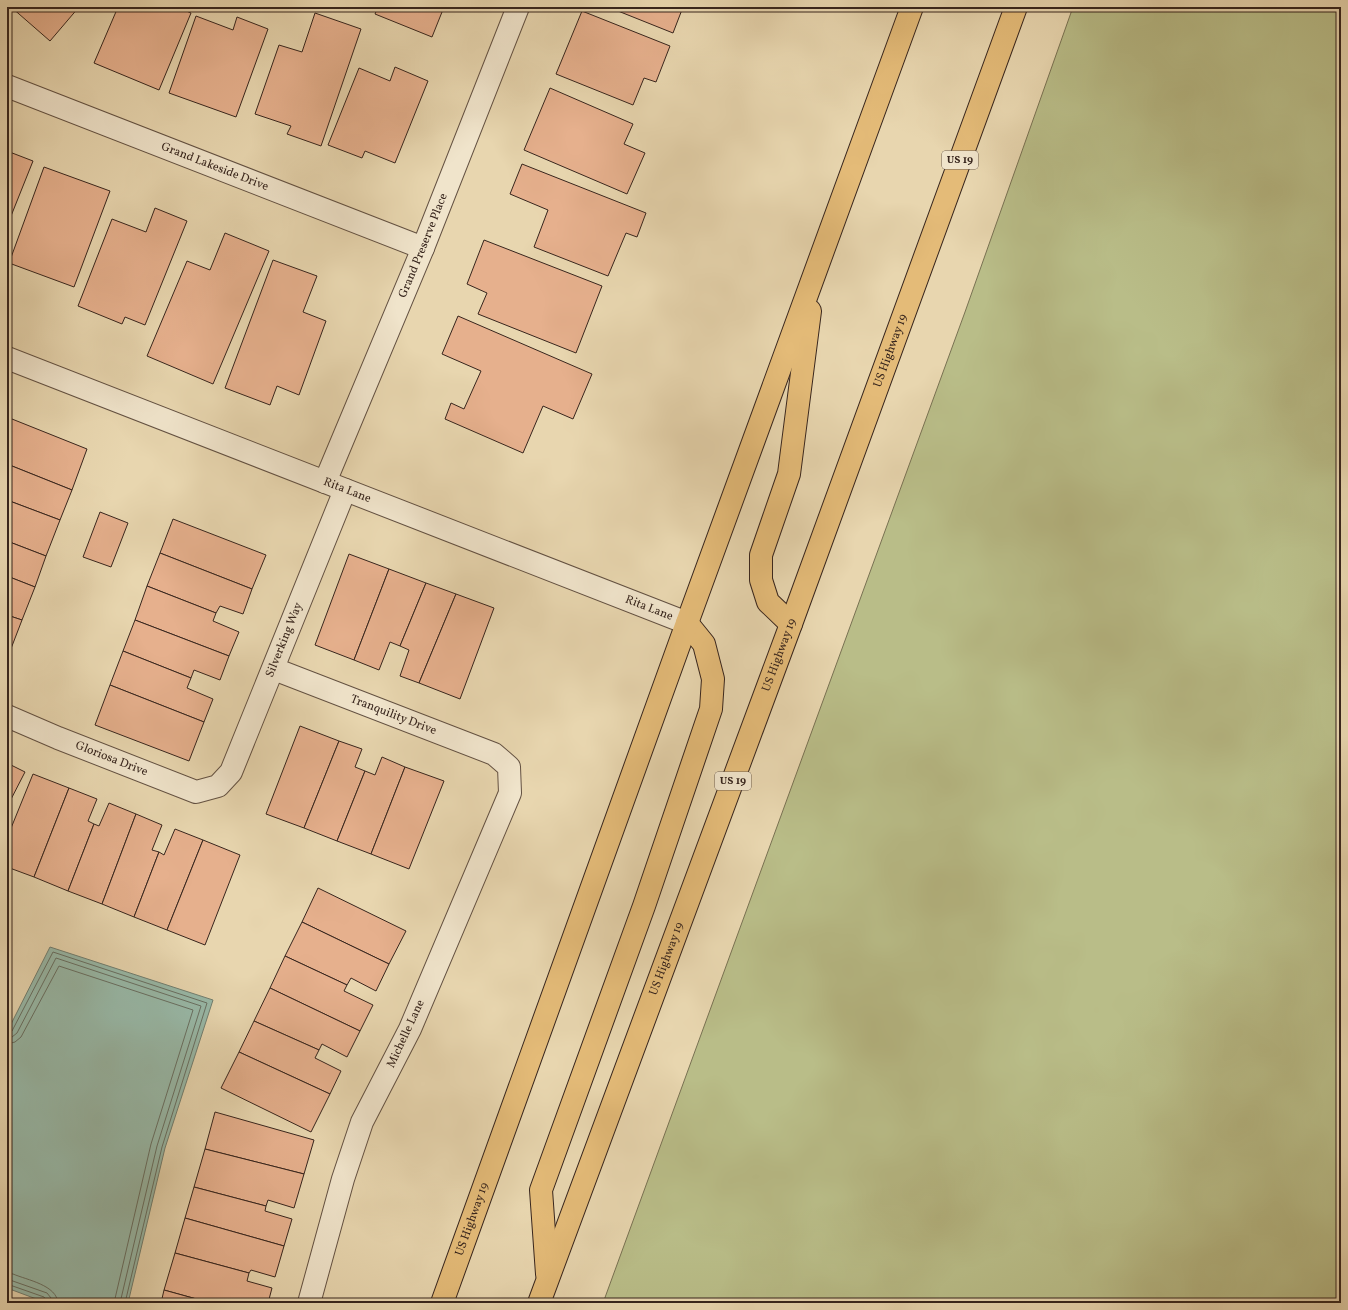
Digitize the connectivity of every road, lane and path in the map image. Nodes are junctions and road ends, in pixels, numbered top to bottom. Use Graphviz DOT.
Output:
graph roads {
  1 [pos="518,7"];
  2 [pos="912,7"];
  3 [pos="1001,7"];
  4 [pos="1016,7"];
  5 [pos="995,63"];
  6 [pos="7,86"];
  7 [pos="423,248"];
  8 [pos="815,272"];
  9 [pos="7,358"];
  10 [pos="325,482"];
  11 [pos="345,490"];
  12 [pos="686,623"];
  13 [pos="791,624"];
  14 [pos="274,669"];
  15 [pos="7,716"];
  16 [pos="509,767"];
  17 [pos="218,786"];
  18 [pos="547,1281"];
  19 [pos="309,1303"];
  20 [pos="442,1303"];
  21 [pos="539,1303"];
  1 -- 7 [label="street, Grand Preserve Place"];
  2 -- 8 [label="highway, US Highway 19"];
  3 -- 5 [label="highway"];
  4 -- 5 [label="highway, US Highway 19 / US 19"];
  5 -- 13 [label="highway, US Highway 19 / US 19"];
  6 -- 7 [label="street, Grand Lakeside Drive"];
  7 -- 10 [label="street, Grand Preserve Place"];
  8 -- 12 [label="highway, US Highway 19"];
  8 -- 13 [label="highway"];
  9 -- 10 [label="street, Rita Lane"];
  10 -- 11 [label="street, Rita Lane"];
  11 -- 12 [label="street, Rita Lane"];
  11 -- 14 [label="street, Silverking Way"];
  12 -- 18 [label="highway"];
  12 -- 20 [label="highway, US Highway 19"];
  13 -- 18 [label="highway, US Highway 19 / US 19"];
  14 -- 16 [label="street, Tranquility Drive"];
  14 -- 17 [label="street, Silverking Way"];
  15 -- 17 [label="street, Gloriosa Drive"];
  16 -- 19 [label="street, Michelle Lane"];
  18 -- 21 [label="highway, US Highway 19 / US 19"];
}
